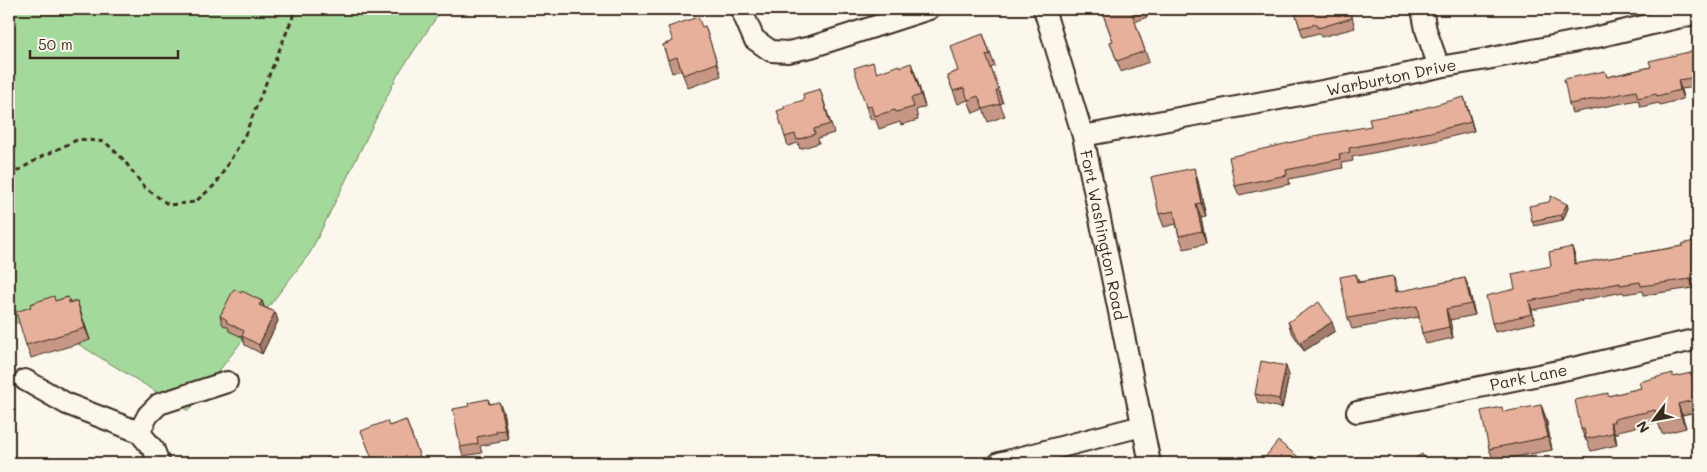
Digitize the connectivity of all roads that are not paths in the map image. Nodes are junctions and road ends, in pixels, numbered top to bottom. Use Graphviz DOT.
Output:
graph roads {
  1 [pos="741,9"];
  2 [pos="929,9"];
  3 [pos="1044,9"];
  4 [pos="1422,9"];
  5 [pos="1698,13"];
  6 [pos="1439,67"];
  7 [pos="1082,136"];
  8 [pos="1698,339"];
  9 [pos="25,380"];
  10 [pos="226,382"];
  11 [pos="1357,412"];
  12 [pos="1142,426"];
  13 [pos="139,432"];
  14 [pos="159,463"];
  15 [pos="999,463"];
  16 [pos="1150,463"];
  1 -- 2 [label="street"];
  3 -- 7 [label="street, Fort Washington Road"];
  4 -- 6 [label="street"];
  5 -- 6 [label="street, Warburton Drive"];
  6 -- 7 [label="street, Warburton Drive"];
  7 -- 12 [label="street, Fort Washington Road"];
  8 -- 11 [label="street, Park Lane"];
  9 -- 13 [label="street"];
  10 -- 13 [label="street"];
  12 -- 15 [label="street"];
  12 -- 16 [label="street, Fort Washington Road"];
  13 -- 14 [label="street"];
}
